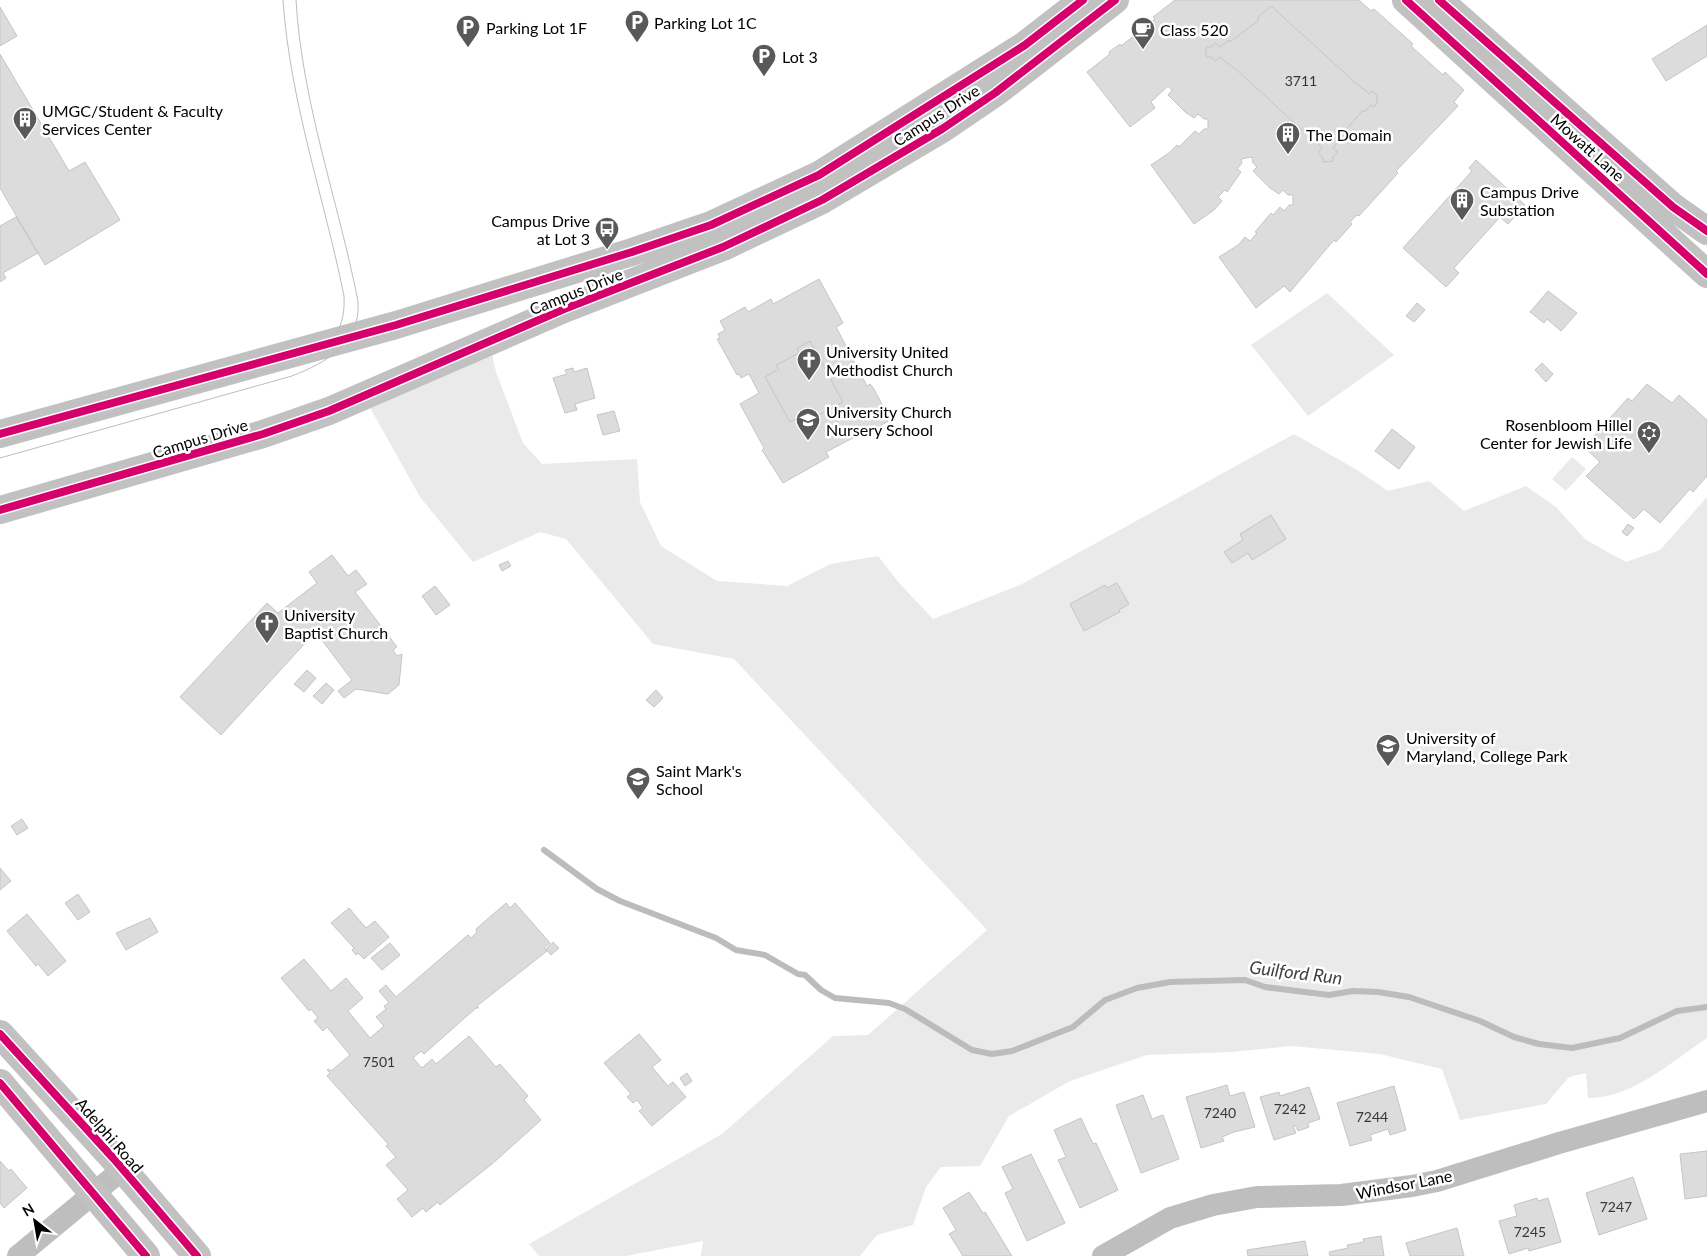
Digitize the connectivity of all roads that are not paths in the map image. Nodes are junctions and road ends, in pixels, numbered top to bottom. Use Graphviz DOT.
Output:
graph roads {
  1 [pos="1083,0"];
  2 [pos="1115,0"];
  3 [pos="1406,0"];
  4 [pos="1439,0"];
  5 [pos="1707,231"];
  6 [pos="1707,274"];
  7 [pos="0,434"];
  8 [pos="0,510"];
  9 [pos="0,1034"];
  10 [pos="0,1083"];
  11 [pos="1707,1101"];
  12 [pos="123,1169"];
  13 [pos="93,1193"];
  14 [pos="18,1256"];
  15 [pos="146,1256"];
  16 [pos="197,1256"];
  17 [pos="1104,1256"];
  1 -- 7 [label="street, Campus Drive"];
  2 -- 8 [label="street, Campus Drive"];
  3 -- 6 [label="street, Mowatt Lane"];
  4 -- 5 [label="street, Mowatt Lane"];
  9 -- 12 [label="street, Adelphi Road"];
  10 -- 13 [label="street"];
  11 -- 17 [label="street, Windsor Lane"];
  12 -- 13 [label="street"];
  12 -- 16 [label="street, Adelphi Road"];
  13 -- 14 [label="street"];
  13 -- 15 [label="street"];
}
